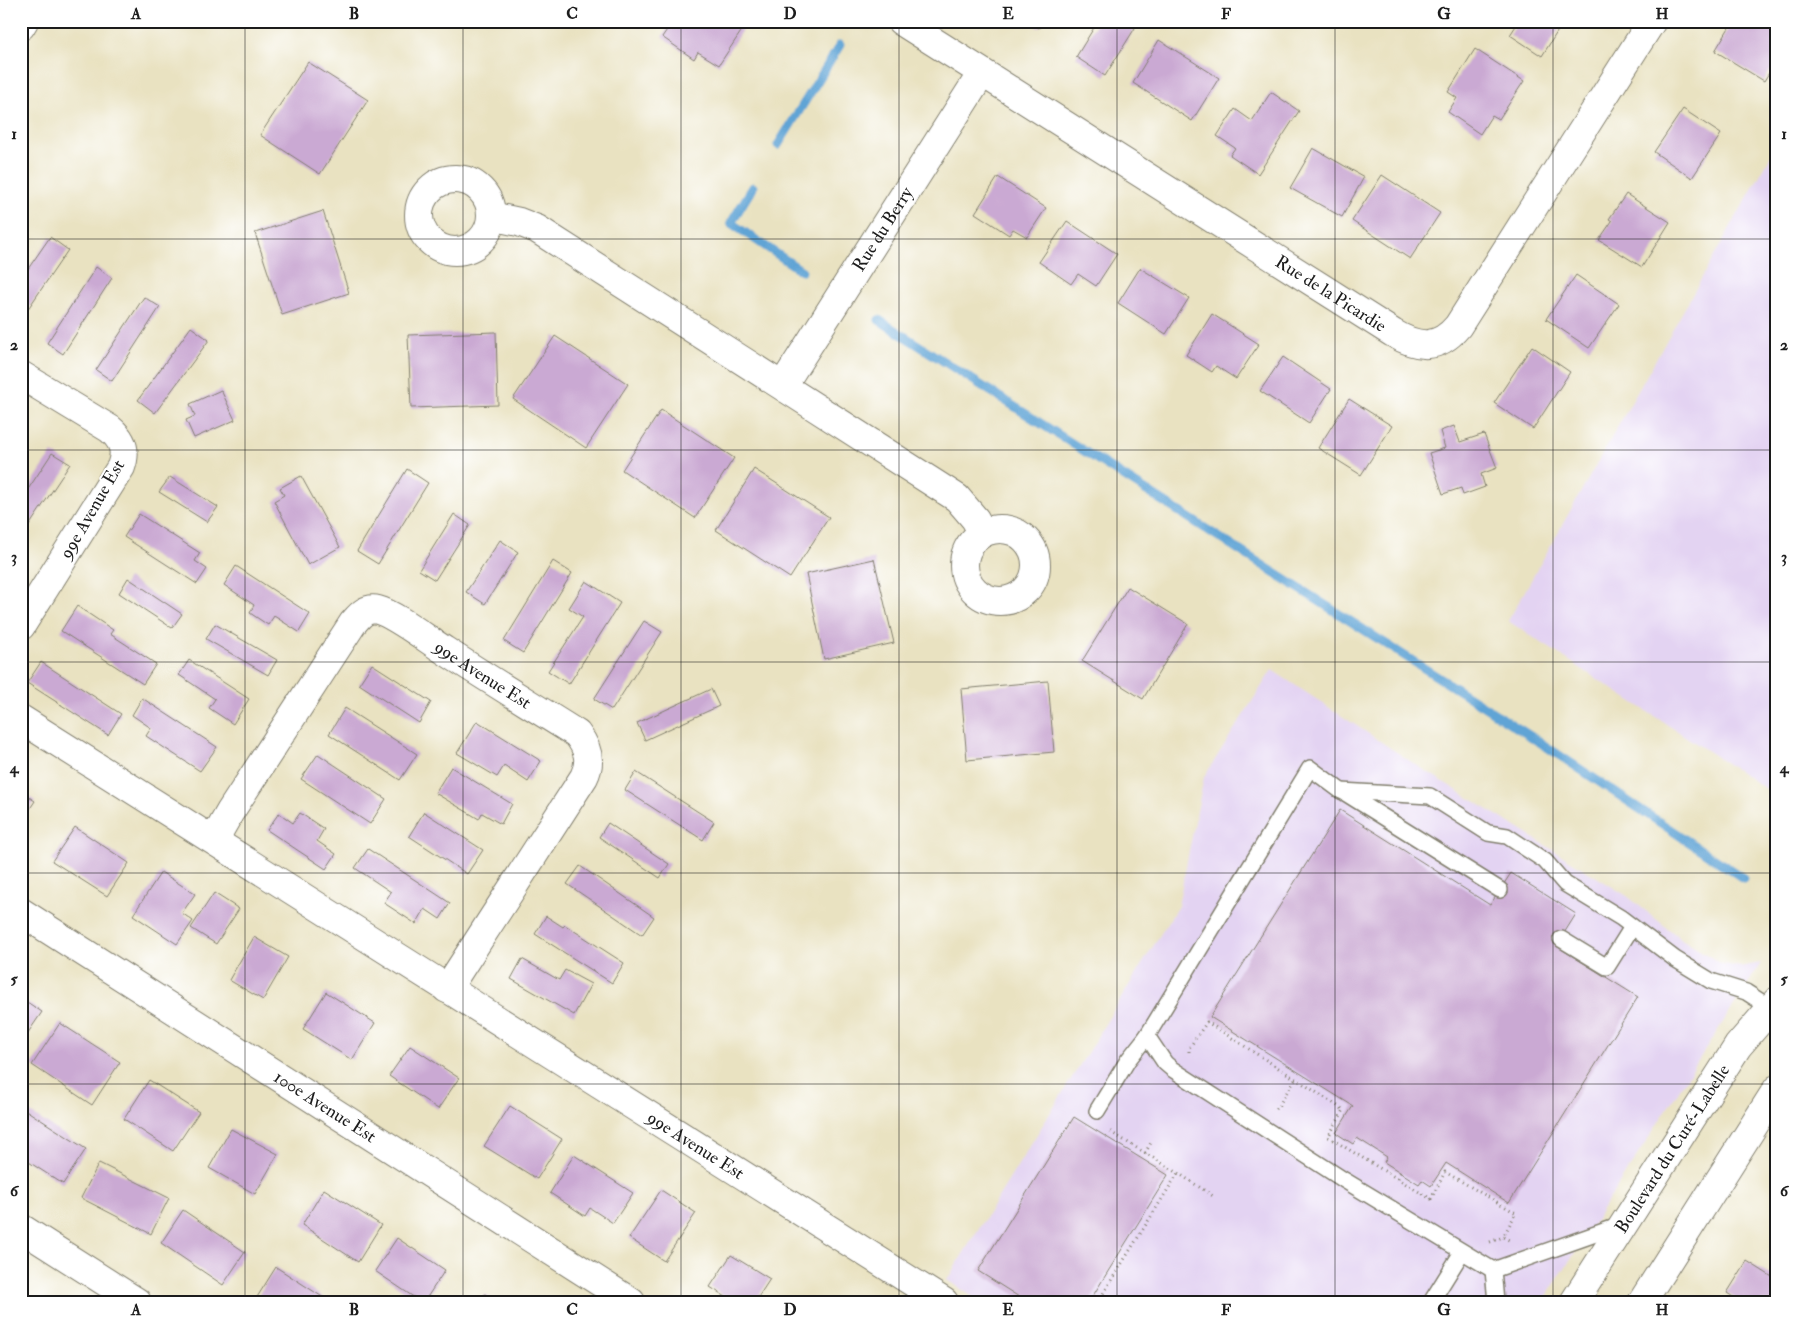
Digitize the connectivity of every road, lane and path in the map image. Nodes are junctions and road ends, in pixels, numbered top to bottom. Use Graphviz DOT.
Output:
graph roads {
  1 [pos="24,21"];
  2 [pos="901,21"];
  3 [pos="1652,21"];
  4 [pos="21,26"];
  5 [pos="982,73"];
  6 [pos="491,216"];
  7 [pos="21,375"];
  8 [pos="783,385"];
  9 [pos="983,533"];
  10 [pos="21,626"];
  11 [pos="21,718"];
  12 [pos="1341,790"];
  13 [pos="214,840"];
  14 [pos="1500,890"];
  15 [pos="21,912"];
  16 [pos="1632,927"];
  17 [pos="1561,939"];
  18 [pos="447,988"];
  19 [pos="1775,1007"];
  20 [pos="1147,1036"];
  21 [pos="1189,1048"];
  22 [pos="1295,1079"];
  23 [pos="1777,1089"];
  24 [pos="1097,1111"];
  25 [pos="1258,1124"];
  26 [pos="1107,1130"];
  27 [pos="1152,1141"];
  28 [pos="1145,1153"];
  29 [pos="1401,1172"];
  30 [pos="1178,1173"];
  31 [pos="1398,1178"];
  32 [pos="1213,1196"];
  33 [pos="1146,1210"];
  34 [pos="1152,1214"];
  35 [pos="1624,1223"];
  36 [pos="21,1228"];
  37 [pos="1516,1244"];
  38 [pos="1462,1252"];
  39 [pos="1492,1270"];
  40 [pos="137,1302"];
  41 [pos="631,1302"];
  42 [pos="944,1302"];
  43 [pos="1098,1302"];
  44 [pos="1432,1302"];
  45 [pos="1496,1302"];
  46 [pos="1574,1302"];
  47 [pos="1642,1302"];
  1 -- 4 [label="street"];
  2 -- 5 [label="street, Rue de la Picardie"];
  3 -- 5 [label="street, Rue de la Picardie"];
  5 -- 8 [label="street, Rue du Berry"];
  6 -- 8 [label="street"];
  7 -- 10 [label="street, 99e Avenue Est"];
  8 -- 9 [label="street"];
  11 -- 13 [label="street, 99e Avenue Est"];
  12 -- 14 [label="lane"];
  12 -- 16 [label="lane"];
  12 -- 20 [label="lane"];
  13 -- 18 [label="street, 99e Avenue Est"];
  13 -- 18 [label="street, 99e Avenue Est"];
  15 -- 41 [label="street, 100e Avenue Est"];
  16 -- 17 [label="lane"];
  16 -- 19 [label="lane"];
  18 -- 42 [label="street, 99e Avenue Est"];
  19 -- 35 [label="street, Boulevard du Curé-Labelle"];
  20 -- 24 [label="lane"];
  20 -- 25 [label="lane"];
  21 -- 22 [label="path"];
  22 -- 25 [label="path"];
  22 -- 31 [label="path"];
  23 -- 47 [label="street"];
  25 -- 38 [label="lane"];
  26 -- 28 [label="path"];
  27 -- 28 [label="path"];
  28 -- 30 [label="path"];
  29 -- 31 [label="path"];
  30 -- 32 [label="path"];
  30 -- 34 [label="path"];
  31 -- 37 [label="path"];
  33 -- 34 [label="path"];
  34 -- 43 [label="path"];
  35 -- 39 [label="lane"];
  35 -- 46 [label="street, Boulevard du Curé-Labelle"];
  36 -- 40 [label="street"];
  38 -- 39 [label="lane"];
  38 -- 44 [label="lane"];
  39 -- 45 [label="lane"];
}
